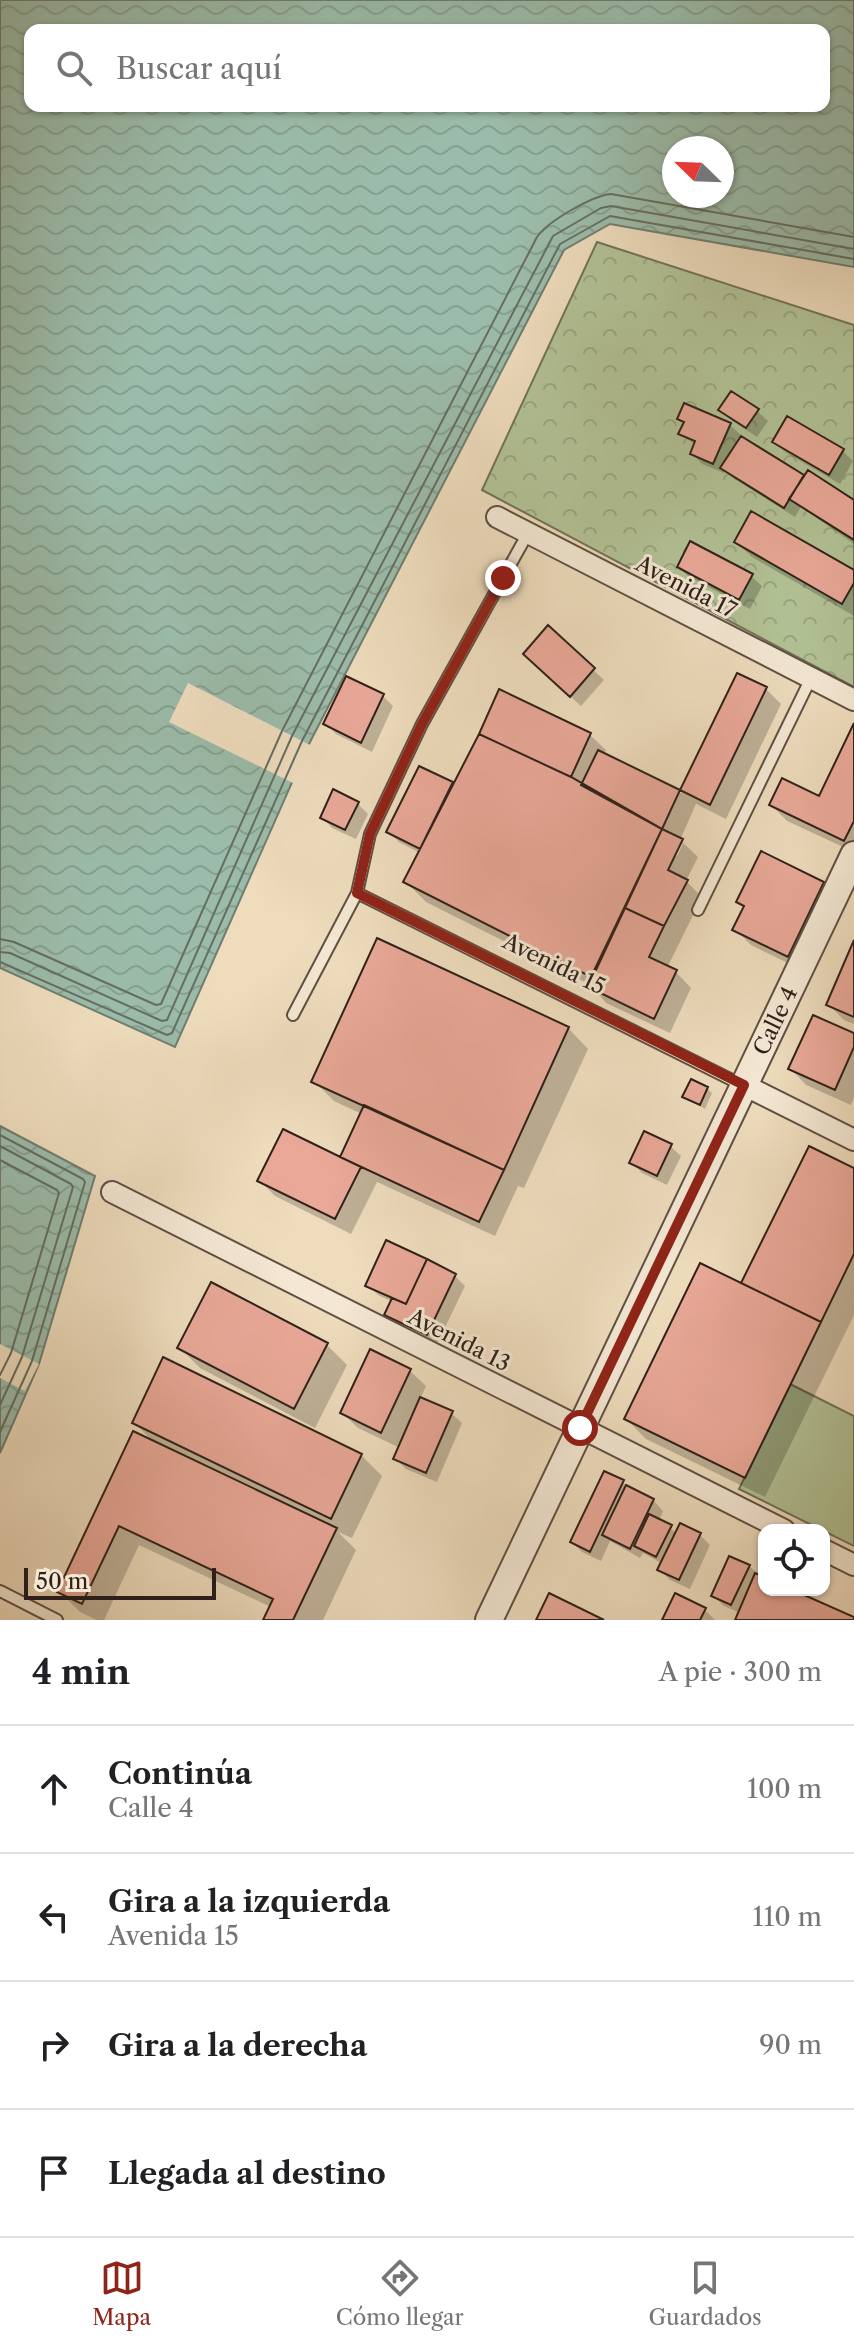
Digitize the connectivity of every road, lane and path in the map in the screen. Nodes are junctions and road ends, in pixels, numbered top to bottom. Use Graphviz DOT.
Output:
graph roads {
  1 [pos="497,517"];
  2 [pos="528,533"];
  3 [pos="811,678"];
  4 [pos="854,700"];
  5 [pos="854,855"];
  6 [pos="357,893"];
  7 [pos="698,910"];
  8 [pos="293,1015"];
  9 [pos="744,1085"];
  10 [pos="854,1140"];
  11 [pos="112,1192"];
  12 [pos="580,1428"];
  13 [pos="772,1524"];
  14 [pos="830,1553"];
  15 [pos="854,1565"];
  16 [pos="0,1591"];
  17 [pos="57,1620"];
  18 [pos="489,1620"];
  1 -- 2 [label="street, Avenida 17"];
  2 -- 3 [label="street, Avenida 17"];
  2 -- 6 [label="lane"];
  3 -- 4 [label="street, Avenida 17"];
  3 -- 7 [label="lane"];
  5 -- 9 [label="street, Calle 4"];
  6 -- 8 [label="lane"];
  6 -- 9 [label="lane, Avenida 15"];
  9 -- 10 [label="street, Avenida 15"];
  9 -- 12 [label="street, Calle 4"];
  11 -- 12 [label="street, Avenida 13"];
  12 -- 13 [label="street, Avenida 13"];
  12 -- 18 [label="street, Calle 4"];
  14 -- 15 [label="street"];
  16 -- 17 [label="lane"];
}
